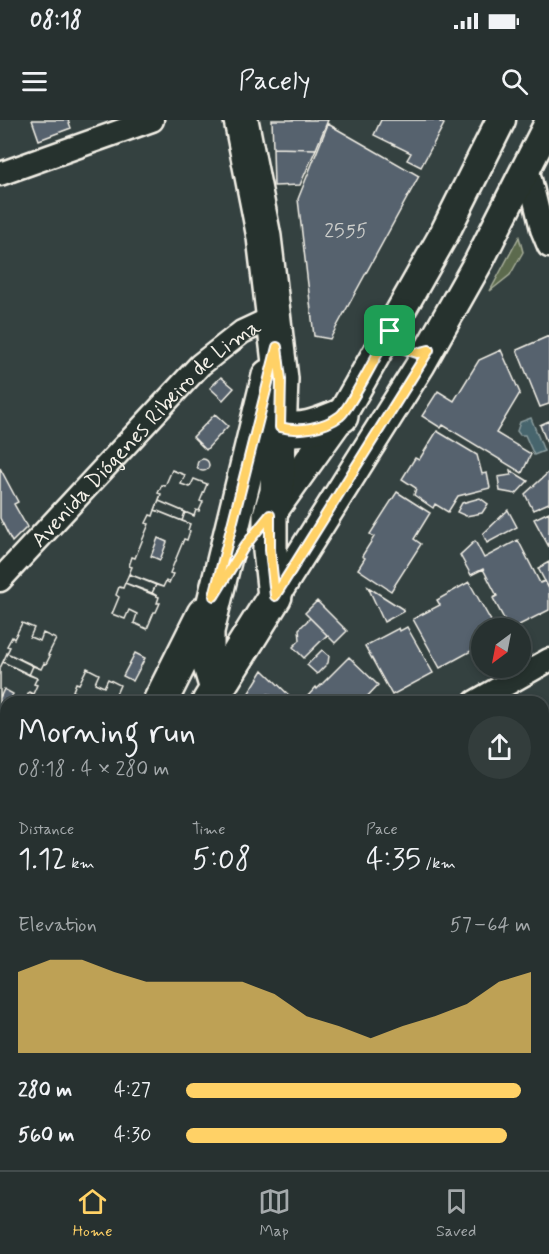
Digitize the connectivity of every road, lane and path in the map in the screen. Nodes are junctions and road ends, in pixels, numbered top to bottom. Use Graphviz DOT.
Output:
graph roads {
  1 [pos="152,120"];
  2 [pos="242,120"];
  3 [pos="501,120"];
  4 [pos="549,123"];
  5 [pos="527,167"];
  6 [pos="0,174"];
  7 [pos="549,246"];
  8 [pos="390,331"];
  9 [pos="275,332"];
  10 [pos="429,350"];
  11 [pos="371,363"];
  12 [pos="407,386"];
  13 [pos="341,416"];
  14 [pos="280,427"];
  15 [pos="270,515"];
  16 [pos="0,580"];
  17 [pos="214,596"];
  18 [pos="275,596"];
  19 [pos="549,660"];
  20 [pos="213,695"];
  21 [pos="163,696"];
  22 [pos="486,696"];
  1 -- 6 [label="street"];
  2 -- 9 [label="main road, Avenida Diógenes Ribeiro de Lima"];
  3 -- 8 [label="street"];
  4 -- 5 [label="street"];
  5 -- 7 [label="street"];
  5 -- 10 [label="street"];
  8 -- 10 [label="street"];
  8 -- 11 [label="street"];
  9 -- 14 [label="main road, Avenida Diógenes Ribeiro de Lima"];
  9 -- 16 [label="street, Avenida Diógenes Ribeiro de Lima"];
  9 -- 17 [label="main road, Avenida Diógenes Ribeiro de Lima"];
  10 -- 12 [label="street"];
  11 -- 12 [label="street"];
  11 -- 13 [label="street"];
  12 -- 18 [label="street"];
  13 -- 14 [label="main road"];
  13 -- 15 [label="street"];
  14 -- 15 [label="main road, Avenida Diógenes Ribeiro de Lima"];
  15 -- 17 [label="main road"];
  15 -- 18 [label="main road, Avenida Diógenes Ribeiro de Lima"];
  17 -- 20 [label="main road, Avenida Diógenes Ribeiro de Lima"];
  17 -- 21 [label="main road"];
  18 -- 20 [label="main road"];
  19 -- 22 [label="street"];
}
